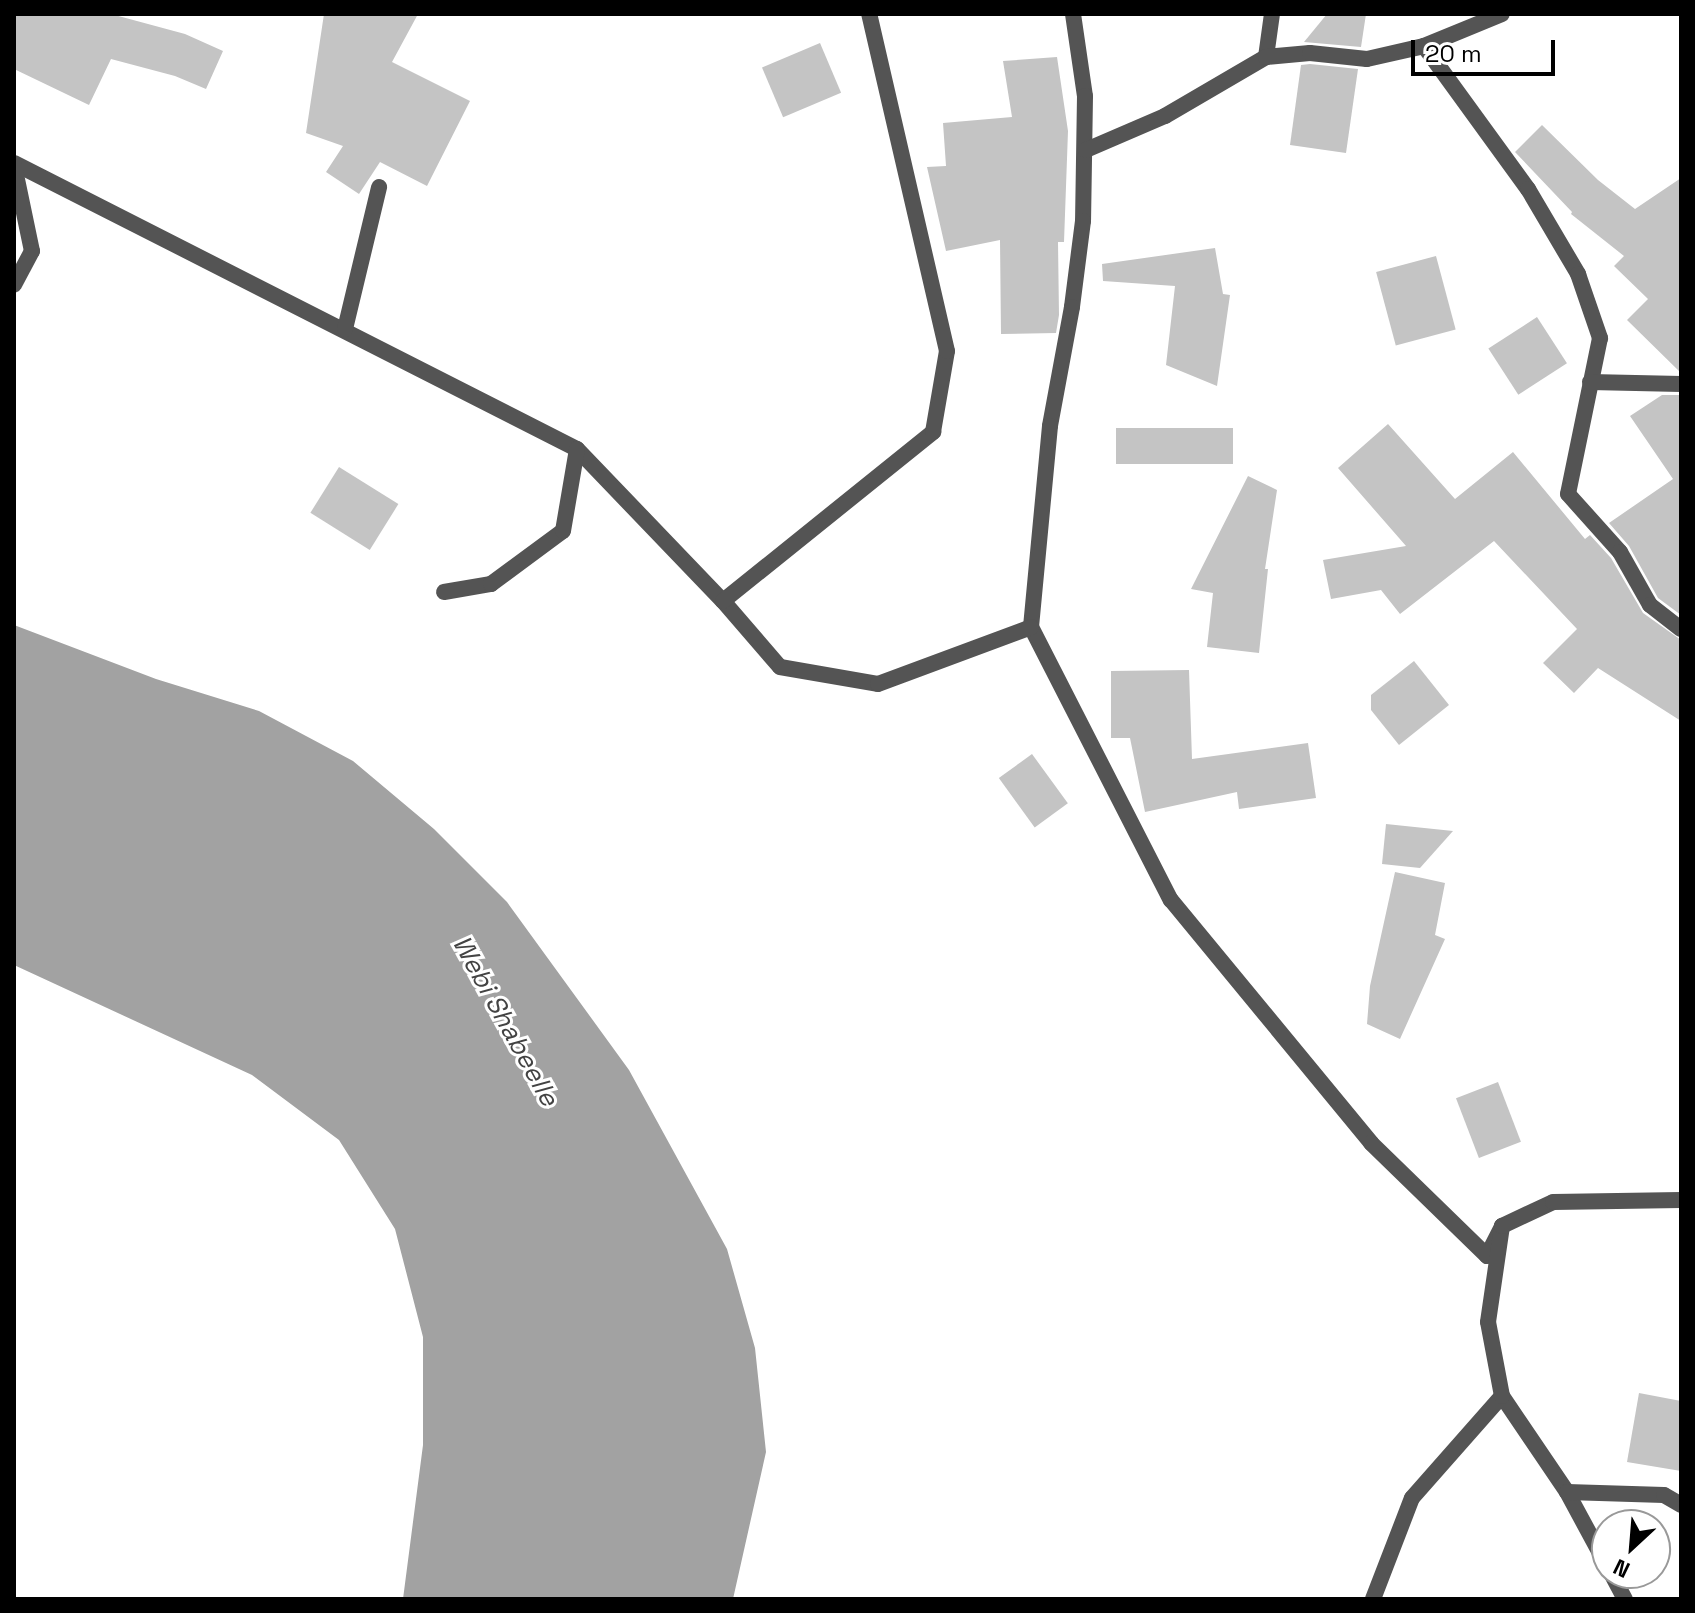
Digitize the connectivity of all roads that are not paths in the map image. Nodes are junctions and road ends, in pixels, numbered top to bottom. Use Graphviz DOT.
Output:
graph roads {
  1 [pos="869,14"];
  2 [pos="1073,14"];
  3 [pos="1272,14"];
  4 [pos="1502,14"];
  5 [pos="1424,46"];
  6 [pos="1266,57"];
  7 [pos="1086,150"];
  8 [pos="14,164"];
  9 [pos="379,187"];
  10 [pos="14,285"];
  11 [pos="345,329"];
  12 [pos="1590,382"];
  13 [pos="1681,384"];
  14 [pos="577,449"];
  15 [pos="444,592"];
  16 [pos="723,601"];
  17 [pos="1031,627"];
  18 [pos="1681,629"];
  19 [pos="1681,1200"];
  20 [pos="1502,1226"];
  21 [pos="1502,1396"];
  22 [pos="1567,1492"];
  23 [pos="1681,1505"];
  24 [pos="1591,1536"];
  25 [pos="1373,1599"];
  1 -- 16 [label="street"];
  2 -- 7 [label="street"];
  3 -- 6 [label="street"];
  4 -- 5 [label="street"];
  5 -- 6 [label="street"];
  5 -- 12 [label="street"];
  6 -- 7 [label="street"];
  7 -- 17 [label="street"];
  8 -- 10 [label="street"];
  8 -- 11 [label="street"];
  9 -- 11 [label="street"];
  11 -- 14 [label="street"];
  12 -- 13 [label="street"];
  12 -- 18 [label="street"];
  14 -- 15 [label="street"];
  14 -- 16 [label="street"];
  16 -- 17 [label="street"];
  17 -- 20 [label="street"];
  19 -- 20 [label="street"];
  20 -- 21 [label="street"];
  21 -- 22 [label="street"];
  21 -- 25 [label="street"];
  22 -- 23 [label="street"];
  22 -- 24 [label="street"];
}
